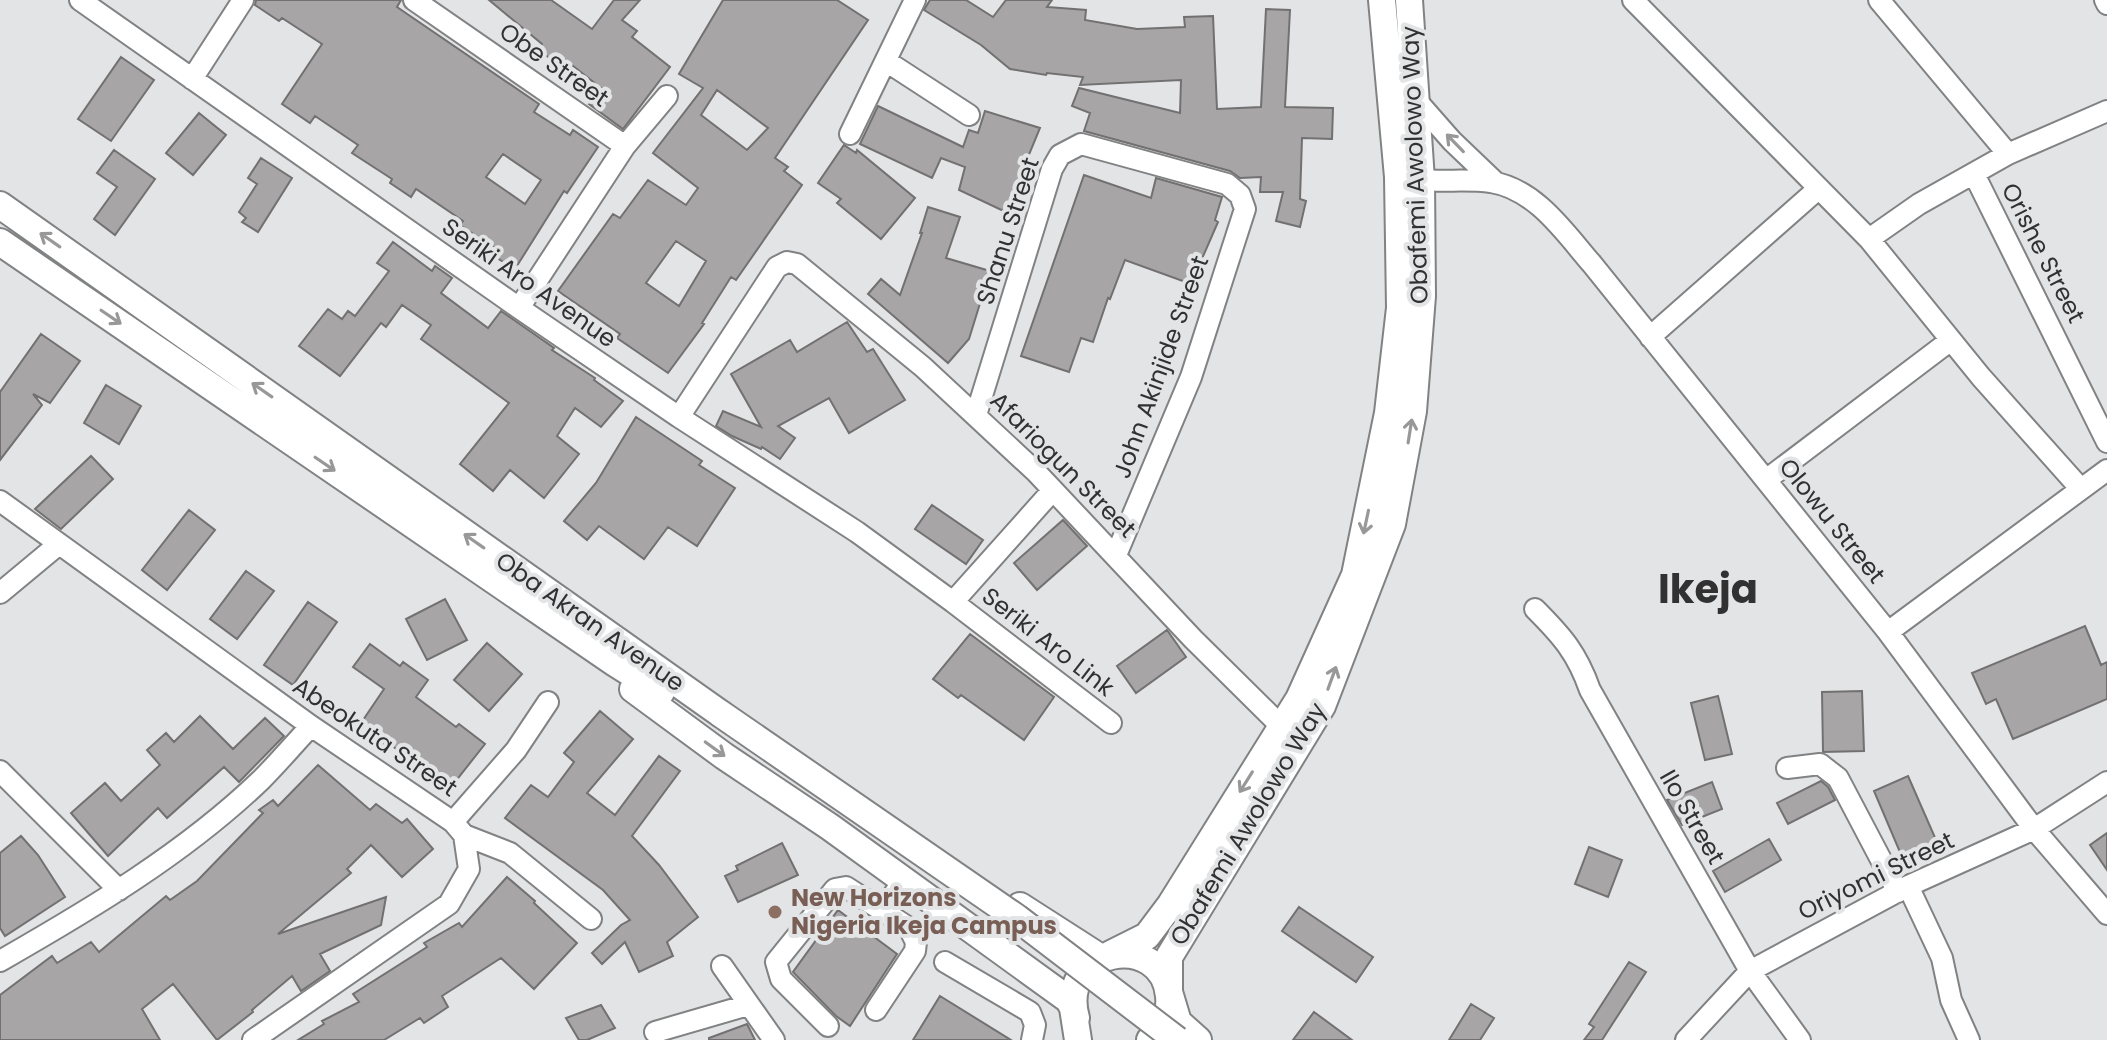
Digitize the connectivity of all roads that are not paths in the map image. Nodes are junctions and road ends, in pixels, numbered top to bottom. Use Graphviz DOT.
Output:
graph roads {
  1 [pos="80,0"];
  2 [pos="243,0"];
  3 [pos="414,0"];
  4 [pos="915,0"];
  5 [pos="1375,0"];
  6 [pos="1382,0"];
  7 [pos="1409,0"];
  8 [pos="1633,0"];
  9 [pos="1879,0"];
  10 [pos="886,61"];
  11 [pos="192,79"];
  12 [pos="667,96"];
  13 [pos="1416,100"];
  14 [pos="2107,111"];
  15 [pos="969,115"];
  16 [pos="850,134"];
  17 [pos="625,146"];
  18 [pos="2008,154"];
  19 [pos="1974,174"];
  20 [pos="1421,180"];
  21 [pos="1496,183"];
  22 [pos="1818,189"];
  23 [pos="1240,195"];
  24 [pos="0,205"];
  25 [pos="1869,239"];
  26 [pos="0,242"];
  27 [pos="519,308"];
  28 [pos="1650,337"];
  29 [pos="1951,340"];
  30 [pos="976,415"];
  31 [pos="679,417"];
  32 [pos="2107,442"];
  33 [pos="2107,470"];
  34 [pos="1766,480"];
  35 [pos="2080,488"];
  36 [pos="1053,490"];
  37 [pos="0,501"];
  38 [pos="59,544"];
  39 [pos="1116,555"];
  40 [pos="1362,578"];
  41 [pos="0,593"];
  42 [pos="953,602"];
  43 [pos="1535,609"];
  44 [pos="1888,632"];
  45 [pos="609,635"];
  46 [pos="615,663"];
  47 [pos="548,702"];
  48 [pos="718,720"];
  49 [pos="1111,723"];
  50 [pos="311,726"];
  51 [pos="1283,728"];
  52 [pos="1787,768"];
  53 [pos="0,771"];
  54 [pos="2107,782"];
  55 [pos="458,828"];
  56 [pos="2034,829"];
  57 [pos="946,854"];
  58 [pos="912,886"];
  59 [pos="1903,889"];
  60 [pos="119,890"];
  61 [pos="882,911"];
  62 [pos="2107,914"];
  63 [pos="591,919"];
  64 [pos="1159,920"];
  65 [pos="1187,927"];
  66 [pos="1074,942"];
  67 [pos="1106,956"];
  68 [pos="0,961"];
  69 [pos="945,962"];
  70 [pos="1021,964"];
  71 [pos="722,966"];
  72 [pos="1750,971"];
  73 [pos="1169,992"];
  74 [pos="748,1005"];
  75 [pos="1073,1008"];
  76 [pos="876,1010"];
  77 [pos="828,1026"];
  78 [pos="655,1032"];
  79 [pos="253,1040"];
  80 [pos="774,1040"];
  81 [pos="1032,1040"];
  82 [pos="1065,1040"];
  83 [pos="1078,1040"];
  84 [pos="1092,1040"];
  85 [pos="1150,1040"];
  86 [pos="1177,1040"];
  87 [pos="1199,1040"];
  88 [pos="1686,1040"];
  89 [pos="1800,1040"];
  90 [pos="1969,1040"];
  1 -- 11 [label="street, Seriki Aro Avenue"];
  2 -- 11 [label="street"];
  3 -- 17 [label="street, Obe Street"];
  4 -- 10 [label="street"];
  5 -- 6 [label="street"];
  6 -- 40 [label="main road, Obafemi Awolowo Way, one-way"];
  7 -- 13 [label="main road, Obafemi Awolowo Way"];
  8 -- 22 [label="street"];
  9 -- 18 [label="street"];
  10 -- 15 [label="street"];
  10 -- 16 [label="street"];
  11 -- 27 [label="street, Seriki Aro Avenue"];
  12 -- 17 [label="street"];
  13 -- 20 [label="main road, Obafemi Awolowo Way"];
  21 -- 13 [label="street, Olowu Street, one-way"];
  14 -- 18 [label="street"];
  17 -- 27 [label="street"];
  18 -- 19 [label="street"];
  19 -- 25 [label="street"];
  19 -- 32 [label="street, Orishe Street"];
  20 -- 21 [label="street, Olowu Street"];
  40 -- 20 [label="main road, Obafemi Awolowo Way, one-way"];
  21 -- 28 [label="street, Olowu Street"];
  22 -- 25 [label="street"];
  22 -- 28 [label="street"];
  23 -- 30 [label="street, Shanu Street"];
  23 -- 39 [label="street, John Akinjide Street"];
  45 -- 24 [label="main road, Oba Akran Avenue, one-way"];
  25 -- 29 [label="street"];
  26 -- 46 [label="main road, Oba Akran Avenue, one-way"];
  27 -- 31 [label="street, Seriki Aro Avenue"];
  28 -- 34 [label="street, Olowu Street"];
  29 -- 34 [label="street"];
  29 -- 35 [label="street"];
  30 -- 31 [label="street, Afariogun Street"];
  30 -- 36 [label="street, Afariogun Street"];
  31 -- 42 [label="street, Seriki Aro Avenue"];
  33 -- 35 [label="street"];
  34 -- 44 [label="street, Olowu Street"];
  35 -- 44 [label="street"];
  36 -- 39 [label="street, Afariogun Street"];
  36 -- 42 [label="street"];
  37 -- 38 [label="street, Abeokuta Street"];
  38 -- 41 [label="street"];
  38 -- 50 [label="street, Abeokuta Street"];
  39 -- 51 [label="street, Afariogun Street"];
  40 -- 51 [label="main road, Obafemi Awolowo Way"];
  65 -- 40 [label="main road, Obafemi Awolowo Way, one-way"];
  42 -- 49 [label="street, Seriki Aro Link"];
  43 -- 72 [label="street, Ilo Street"];
  44 -- 56 [label="street, Olowu Street"];
  45 -- 48 [label="main road, Oba Akran Avenue"];
  45 -- 57 [label="main road"];
  46 -- 48 [label="main road, Oba Akran Avenue"];
  46 -- 58 [label="main road, one-way"];
  47 -- 55 [label="street"];
  48 -- 85 [label="main road, Oba Akran Avenue"];
  48 -- 86 [label="main road, Oba Akran Avenue, bridge"];
  50 -- 55 [label="street, Abeokuta Street"];
  50 -- 60 [label="street"];
  51 -- 64 [label="main road, Obafemi Awolowo Way, one-way"];
  52 -- 59 [label="street"];
  53 -- 60 [label="street"];
  54 -- 56 [label="street, Oriyomi Street"];
  55 -- 63 [label="street, Abeokuta Street"];
  55 -- 79 [label="street"];
  56 -- 59 [label="street, Oriyomi Street"];
  56 -- 62 [label="street, Olowu Street"];
  57 -- 58 [label="main road"];
  57 -- 66 [label="main road"];
  58 -- 61 [label="street"];
  58 -- 70 [label="main road"];
  59 -- 72 [label="street, Oriyomi Street"];
  59 -- 90 [label="street"];
  60 -- 68 [label="street"];
  61 -- 76 [label="street"];
  61 -- 77 [label="street"];
  64 -- 66 [label="main road"];
  64 -- 67 [label="main road, Obafemi Awolowo Way"];
  65 -- 73 [label="main road, Obafemi Awolowo Way"];
  65 -- 87 [label="main road"];
  66 -- 67 [label="main road"];
  67 -- 73 [label="main road, Obafemi Awolowo Way"];
  67 -- 75 [label="main road, Obafemi Awolowo Way"];
  69 -- 81 [label="street"];
  70 -- 75 [label="main road"];
  70 -- 82 [label="main road"];
  71 -- 74 [label="street"];
  72 -- 88 [label="street, Oriyomi Street"];
  72 -- 89 [label="street, Ilo Street"];
  73 -- 85 [label="main road, Obafemi Awolowo Way"];
  73 -- 87 [label="main road"];
  74 -- 78 [label="street"];
  74 -- 80 [label="street"];
  75 -- 83 [label="main road"];
  75 -- 84 [label="main road"];
}
